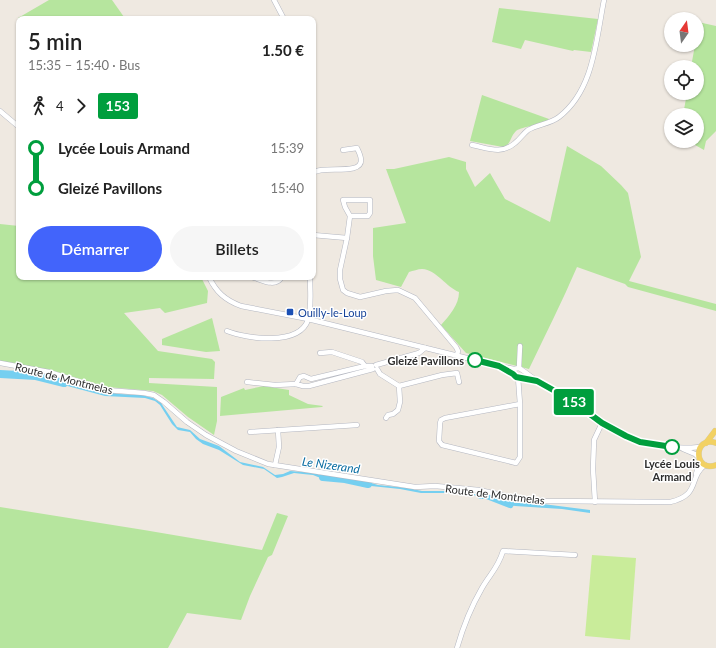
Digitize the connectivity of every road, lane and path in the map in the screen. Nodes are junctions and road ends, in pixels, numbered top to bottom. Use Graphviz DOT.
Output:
graph roads {
  1 [pos="274,0"];
  2 [pos="604,0"];
  3 [pos="282,16"];
  4 [pos="0,111"];
  5 [pos="16,124"];
  6 [pos="472,145"];
  7 [pos="343,150"];
  8 [pos="316,170"];
  9 [pos="350,216"];
  10 [pos="316,235"];
  11 [pos="347,238"];
  12 [pos="210,280"];
  13 [pos="262,280"];
  14 [pos="280,280"];
  15 [pos="310,280"];
  16 [pos="308,319"];
  17 [pos="226,332"];
  18 [pos="520,346"];
  19 [pos="425,348"];
  20 [pos="320,354"];
  21 [pos="457,355"];
  22 [pos="0,363"];
  23 [pos="365,366"];
  24 [pos="375,367"];
  25 [pos="517,370"];
  26 [pos="518,377"];
  27 [pos="537,381"];
  28 [pos="247,382"];
  29 [pos="458,382"];
  30 [pos="296,384"];
  31 [pos="398,386"];
  32 [pos="520,404"];
  33 [pos="386,418"];
  34 [pos="602,423"];
  35 [pos="357,425"];
  36 [pos="278,430"];
  37 [pos="250,432"];
  38 [pos="716,432"];
  39 [pos="706,443"];
  40 [pos="716,443"];
  41 [pos="700,447"];
  42 [pos="680,448"];
  43 [pos="699,459"];
  44 [pos="275,465"];
  45 [pos="711,466"];
  46 [pos="716,471"];
  47 [pos="695,482"];
  48 [pos="595,502"];
  49 [pos="575,555"];
  50 [pos="458,648"];
  1 -- 3 [label="street"];
  2 -- 6 [label="street"];
  4 -- 5 [label="street"];
  7 -- 8 [label="street"];
  9 -- 9 [label="street"];
  9 -- 11 [label="street"];
  10 -- 11 [label="street"];
  11 -- 21 [label="street"];
  12 -- 16 [label="street"];
  13 -- 14 [label="street"];
  15 -- 16 [label="street"];
  16 -- 17 [label="street"];
  16 -- 19 [label="street"];
  18 -- 25 [label="street"];
  19 -- 21 [label="street"];
  19 -- 24 [label="street"];
  20 -- 23 [label="street"];
  21 -- 25 [label="street"];
  22 -- 44 [label="street, Route de Montmelas"];
  23 -- 24 [label="street"];
  23 -- 30 [label="street"];
  24 -- 30 [label="street"];
  24 -- 31 [label="street"];
  25 -- 26 [label="street"];
  25 -- 26 [label="street"];
  25 -- 27 [label="street"];
  26 -- 27 [label="street"];
  26 -- 32 [label="street"];
  27 -- 34 [label="street"];
  28 -- 30 [label="street"];
  29 -- 31 [label="street"];
  31 -- 33 [label="street"];
  32 -- 32 [label="street"];
  34 -- 42 [label="street"];
  34 -- 48 [label="street"];
  35 -- 36 [label="street"];
  36 -- 37 [label="street"];
  36 -- 44 [label="street"];
  38 -- 39 [label="main road"];
  39 -- 40 [label="main road"];
  39 -- 41 [label="main road"];
  41 -- 42 [label="street"];
  41 -- 43 [label="main road"];
  42 -- 43 [label="street"];
  43 -- 45 [label="main road"];
  43 -- 47 [label="street, Route de Montmelas"];
  44 -- 48 [label="street, Route de Montmelas"];
  45 -- 46 [label="main road"];
  45 -- 47 [label="street, Route de Montmelas"];
  47 -- 48 [label="street, Route de Montmelas"];
  49 -- 50 [label="street"];
}
